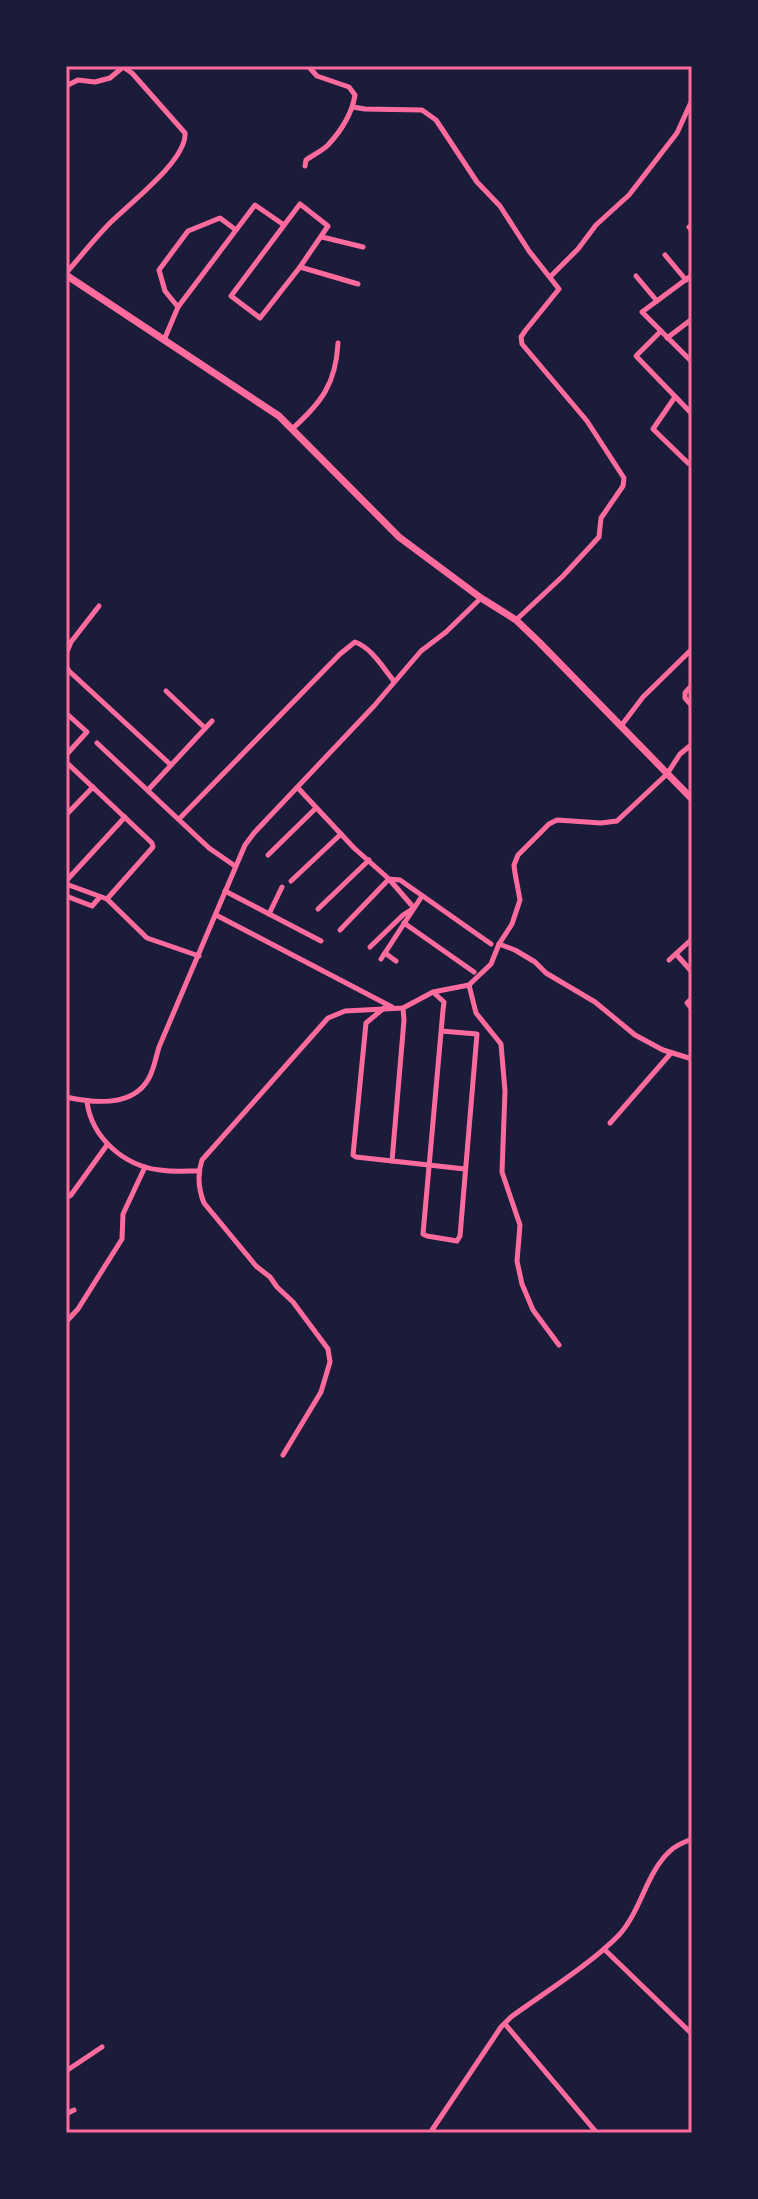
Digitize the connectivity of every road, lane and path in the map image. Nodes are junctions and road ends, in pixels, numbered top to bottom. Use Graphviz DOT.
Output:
graph roads {
  1 [pos="124,66"];
  2 [pos="308,66"];
  3 [pos="66,86"];
  4 [pos="692,100"];
  5 [pos="353,107"];
  6 [pos="305,166"];
  7 [pos="284,225"];
  8 [pos="236,230"];
  9 [pos="322,237"];
  10 [pos="363,247"];
  11 [pos="665,255"];
  12 [pos="300,267"];
  13 [pos="66,274"];
  14 [pos="692,275"];
  15 [pos="551,276"];
  16 [pos="636,276"];
  17 [pos="686,280"];
  18 [pos="358,284"];
  19 [pos="657,301"];
  20 [pos="178,307"];
  21 [pos="692,319"];
  22 [pos="661,331"];
  23 [pos="667,338"];
  24 [pos="164,340"];
  25 [pos="338,343"];
  26 [pos="692,362"];
  27 [pos="675,397"];
  28 [pos="691,410"];
  29 [pos="292,429"];
  30 [pos="688,463"];
  31 [pos="481,598"];
  32 [pos="99,606"];
  33 [pos="516,620"];
  34 [pos="692,649"];
  35 [pos="66,654"];
  36 [pos="66,666"];
  37 [pos="394,681"];
  38 [pos="692,685"];
  39 [pos="166,691"];
  40 [pos="692,706"];
  41 [pos="66,713"];
  42 [pos="212,721"];
  43 [pos="621,726"];
  44 [pos="205,728"];
  45 [pos="97,743"];
  46 [pos="691,745"];
  47 [pos="66,755"];
  48 [pos="66,762"];
  49 [pos="171,765"];
  50 [pos="667,774"];
  51 [pos="93,787"];
  52 [pos="298,788"];
  53 [pos="148,790"];
  54 [pos="692,799"];
  55 [pos="316,808"];
  56 [pos="66,815"];
  57 [pos="125,817"];
  58 [pos="179,819"];
  59 [pos="341,834"];
  60 [pos="268,855"];
  61 [pos="369,860"];
  62 [pos="235,866"];
  63 [pos="389,879"];
  64 [pos="291,881"];
  65 [pos="66,882"];
  66 [pos="282,887"];
  67 [pos="86,891"];
  68 [pos="225,891"];
  69 [pos="66,896"];
  70 [pos="422,896"];
  71 [pos="104,898"];
  72 [pos="81,902"];
  73 [pos="414,908"];
  74 [pos="318,909"];
  75 [pos="269,914"];
  76 [pos="216,915"];
  77 [pos="404,923"];
  78 [pos="340,930"];
  79 [pos="692,939"];
  80 [pos="321,941"];
  81 [pos="491,944"];
  82 [pos="499,944"];
  83 [pos="370,947"];
  84 [pos="676,954"];
  85 [pos="199,956"];
  86 [pos="669,960"];
  87 [pos="396,961"];
  88 [pos="474,972"];
  89 [pos="692,972"];
  90 [pos="469,985"];
  91 [pos="433,992"];
  92 [pos="692,998"];
  93 [pos="384,1008"];
  94 [pos="403,1008"];
  95 [pos="395,1009"];
  96 [pos="692,1009"];
  97 [pos="441,1031"];
  98 [pos="671,1053"];
  99 [pos="692,1059"];
  100 [pos="66,1097"];
  101 [pos="87,1102"];
  102 [pos="610,1123"];
  103 [pos="107,1145"];
  104 [pos="392,1161"];
  105 [pos="428,1165"];
  106 [pos="145,1167"];
  107 [pos="465,1169"];
  108 [pos="198,1171"];
  109 [pos="66,1198"];
  110 [pos="66,1322"];
  111 [pos="559,1345"];
  112 [pos="283,1455"];
  113 [pos="692,1839"];
  114 [pos="604,1949"];
  115 [pos="505,2023"];
  116 [pos="692,2034"];
  117 [pos="102,2047"];
  118 [pos="66,2071"];
  119 [pos="74,2110"];
  120 [pos="66,2114"];
  121 [pos="430,2133"];
  122 [pos="597,2133"];
  1 -- 3 [label="street"];
  1 -- 13 [label="street"];
  2 -- 5 [label="street"];
  4 -- 15 [label="street"];
  5 -- 6 [label="street"];
  5 -- 15 [label="street"];
  7 -- 8 [label="street"];
  7 -- 9 [label="street"];
  7 -- 12 [label="street"];
  8 -- 20 [label="street"];
  8 -- 20 [label="street"];
  9 -- 10 [label="street"];
  9 -- 12 [label="street"];
  11 -- 17 [label="street"];
  12 -- 18 [label="street"];
  13 -- 24 [label="street"];
  14 -- 17 [label="street"];
  15 -- 33 [label="street"];
  16 -- 19 [label="street"];
  17 -- 19 [label="street"];
  19 -- 22 [label="street"];
  20 -- 24 [label="street"];
  21 -- 23 [label="street"];
  22 -- 23 [label="street"];
  22 -- 27 [label="street"];
  23 -- 26 [label="street"];
  24 -- 29 [label="street"];
  25 -- 29 [label="street"];
  27 -- 28 [label="street"];
  27 -- 30 [label="street"];
  29 -- 31 [label="street"];
  31 -- 33 [label="street"];
  31 -- 37 [label="street"];
  32 -- 35 [label="street"];
  33 -- 43 [label="street"];
  34 -- 43 [label="street"];
  36 -- 49 [label="street"];
  37 -- 52 [label="street"];
  37 -- 58 [label="street"];
  38 -- 40 [label="street"];
  39 -- 44 [label="street"];
  41 -- 47 [label="street"];
  42 -- 44 [label="street"];
  43 -- 50 [label="street"];
  44 -- 49 [label="street"];
  45 -- 53 [label="street"];
  46 -- 50 [label="street"];
  48 -- 51 [label="street"];
  49 -- 53 [label="street"];
  50 -- 54 [label="street"];
  50 -- 82 [label="street"];
  51 -- 56 [label="street"];
  51 -- 57 [label="street"];
  52 -- 55 [label="street"];
  52 -- 62 [label="street"];
  53 -- 58 [label="street"];
  55 -- 59 [label="street"];
  55 -- 60 [label="street"];
  57 -- 65 [label="street"];
  57 -- 71 [label="street"];
  58 -- 62 [label="street"];
  59 -- 61 [label="street"];
  59 -- 64 [label="street"];
  61 -- 63 [label="street"];
  61 -- 74 [label="street"];
  62 -- 68 [label="street"];
  63 -- 70 [label="street"];
  63 -- 73 [label="street"];
  63 -- 78 [label="street"];
  65 -- 67 [label="street"];
  66 -- 75 [label="street"];
  67 -- 71 [label="street"];
  67 -- 72 [label="street"];
  68 -- 75 [label="street"];
  68 -- 76 [label="street"];
  69 -- 72 [label="street"];
  70 -- 73 [label="street"];
  70 -- 81 [label="street"];
  71 -- 72 [label="street"];
  71 -- 85 [label="street"];
  73 -- 77 [label="street"];
  73 -- 83 [label="street"];
  75 -- 80 [label="street"];
  76 -- 85 [label="street"];
  76 -- 95 [label="street"];
  77 -- 87 [label="street"];
  77 -- 88 [label="street"];
  79 -- 84 [label="street"];
  82 -- 90 [label="street"];
  82 -- 98 [label="street"];
  84 -- 86 [label="street"];
  84 -- 89 [label="street"];
  85 -- 101 [label="street"];
  90 -- 91 [label="street"];
  90 -- 111 [label="street"];
  91 -- 94 [label="street"];
  91 -- 97 [label="street"];
  92 -- 96 [label="street"];
  93 -- 95 [label="street"];
  93 -- 104 [label="street"];
  93 -- 108 [label="street"];
  94 -- 95 [label="street"];
  94 -- 104 [label="street"];
  97 -- 105 [label="street"];
  97 -- 107 [label="street"];
  98 -- 99 [label="street"];
  98 -- 102 [label="street"];
  100 -- 101 [label="street"];
  101 -- 103 [label="street"];
  103 -- 106 [label="street"];
  103 -- 109 [label="street"];
  104 -- 105 [label="street"];
  105 -- 107 [label="street"];
  105 -- 107 [label="street"];
  106 -- 108 [label="street"];
  106 -- 110 [label="street"];
  108 -- 112 [label="street"];
  113 -- 114 [label="street"];
  114 -- 115 [label="street"];
  114 -- 116 [label="street"];
  115 -- 121 [label="street"];
  115 -- 122 [label="street"];
  117 -- 118 [label="street"];
  119 -- 120 [label="street"];
}
